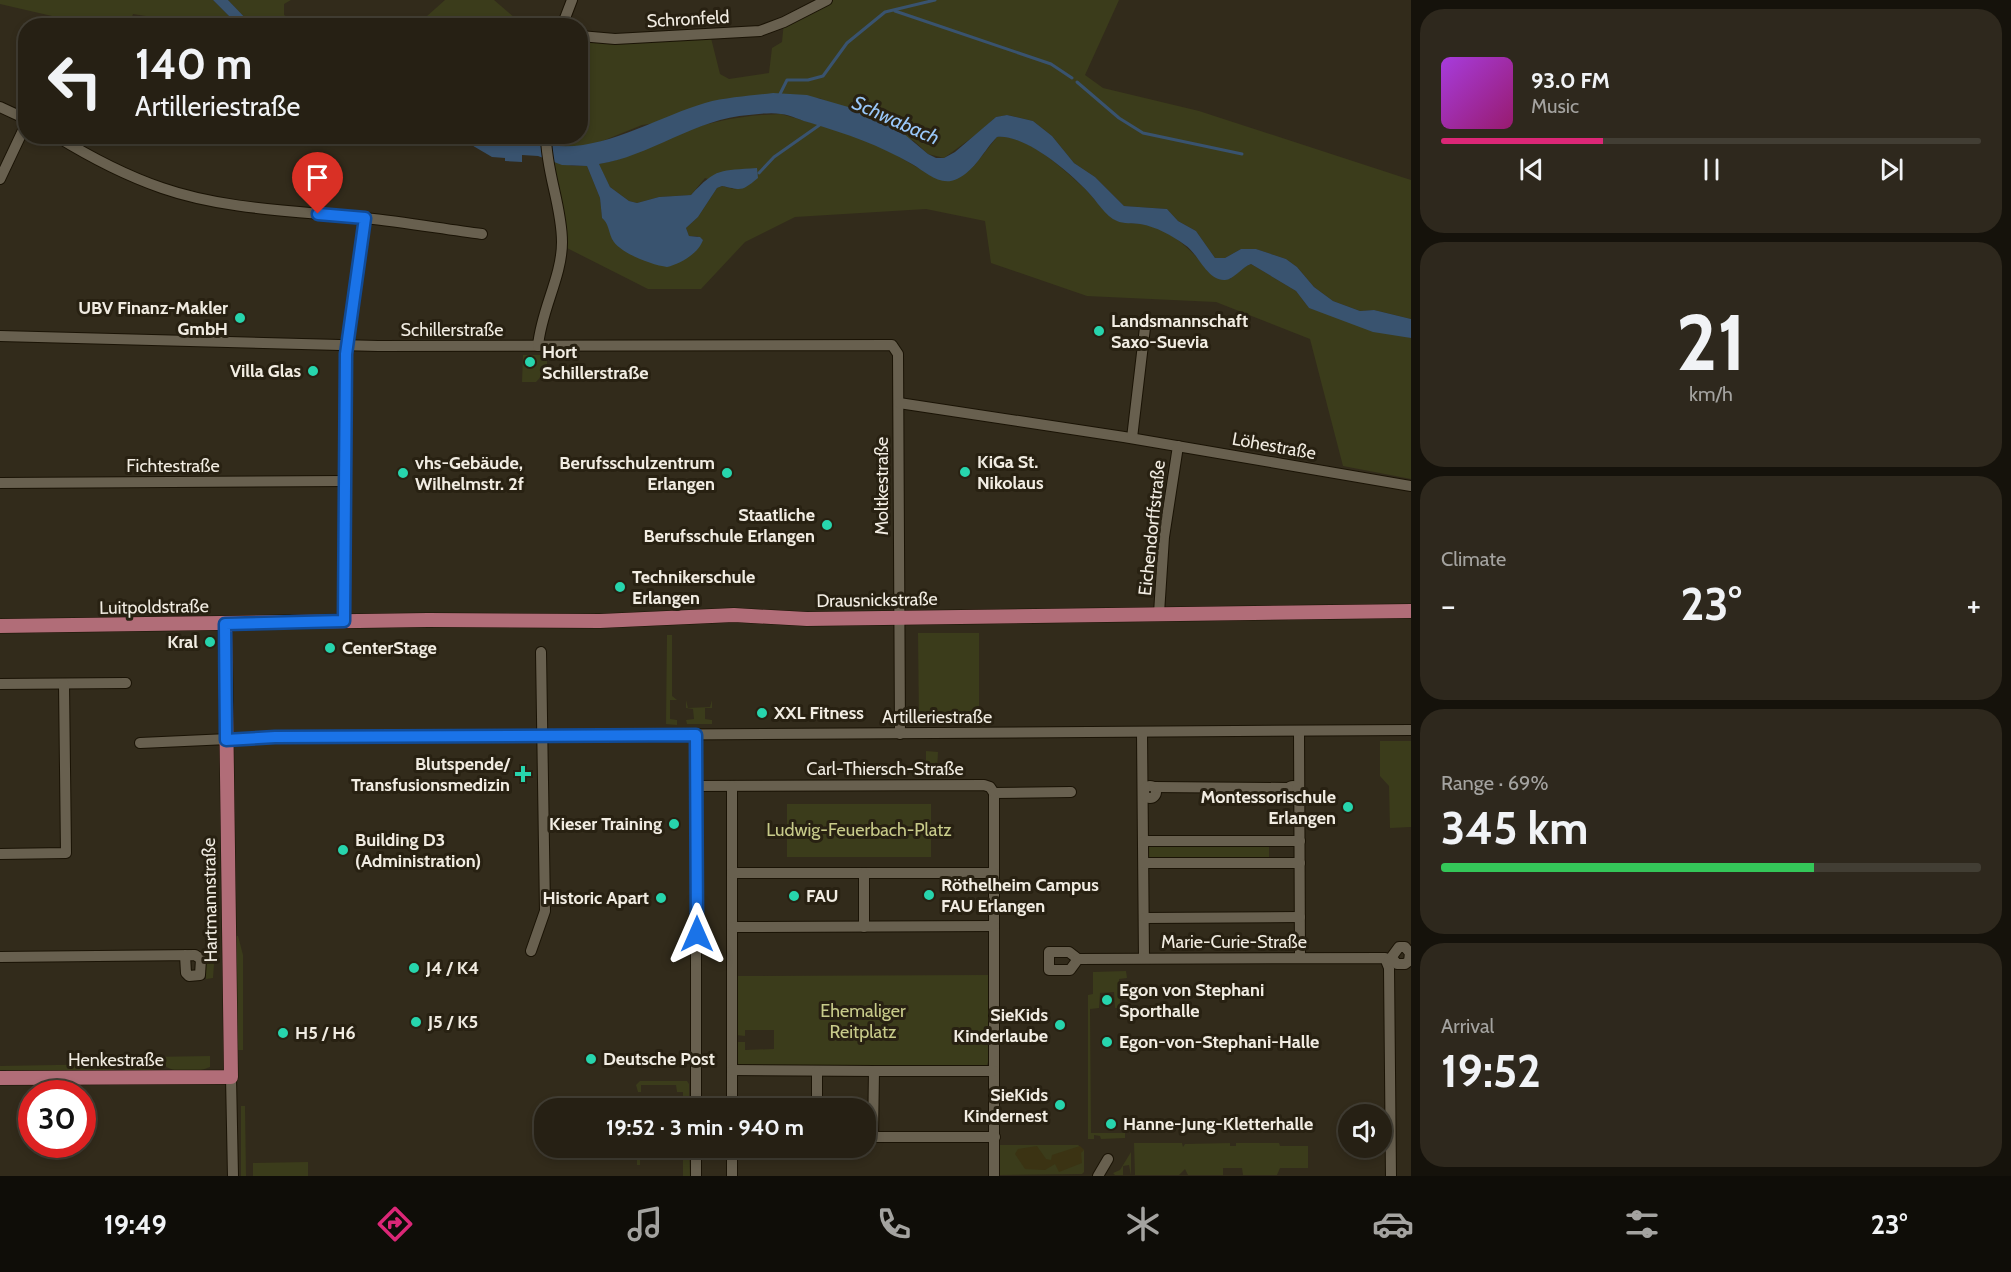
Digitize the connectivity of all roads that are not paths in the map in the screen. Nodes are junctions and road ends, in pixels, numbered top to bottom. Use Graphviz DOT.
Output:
graph roads {
  1 [pos="572,0"];
  2 [pos="827,0"];
  3 [pos="565,18"];
  4 [pos="588,37"];
  5 [pos="0,107"];
  6 [pos="18,115"];
  7 [pos="18,141"];
  8 [pos="70,144"];
  9 [pos="546,144"];
  10 [pos="0,179"];
  11 [pos="365,218"];
  12 [pos="482,234"];
  13 [pos="1146,319"];
  14 [pos="0,336"];
  15 [pos="349,345"];
  16 [pos="538,345"];
  17 [pos="898,354"];
  18 [pos="898,403"];
  19 [pos="1132,438"];
  20 [pos="1178,447"];
  21 [pos="346,481"];
  22 [pos="0,483"];
  23 [pos="1411,486"];
  24 [pos="1411,611"];
  25 [pos="1159,613"];
  26 [pos="898,618"];
  27 [pos="344,621"];
  28 [pos="225,624"];
  29 [pos="0,626"];
  30 [pos="541,652"];
  31 [pos="126,683"];
  32 [pos="0,684"];
  33 [pos="64,684"];
  34 [pos="1411,730"];
  35 [pos="1299,731"];
  36 [pos="1142,733"];
  37 [pos="900,734"];
  38 [pos="696,735"];
  39 [pos="543,737"];
  40 [pos="226,740"];
  41 [pos="140,743"];
  42 [pos="696,786"];
  43 [pos="732,786"];
  44 [pos="1071,792"];
  45 [pos="1143,792"];
  46 [pos="1300,792"];
  47 [pos="994,794"];
  48 [pos="1144,841"];
  49 [pos="1300,841"];
  50 [pos="0,854"];
  51 [pos="1144,863"];
  52 [pos="1300,863"];
  53 [pos="732,873"];
  54 [pos="864,873"];
  55 [pos="994,873"];
  56 [pos="1300,916"];
  57 [pos="1144,918"];
  58 [pos="994,926"];
  59 [pos="732,927"];
  60 [pos="864,927"];
  61 [pos="531,951"];
  62 [pos="185,955"];
  63 [pos="0,957"];
  64 [pos="1144,958"];
  65 [pos="1300,958"];
  66 [pos="1078,959"];
  67 [pos="732,1070"];
  68 [pos="817,1071"];
  69 [pos="873,1071"];
  70 [pos="994,1071"];
  71 [pos="231,1077"];
  72 [pos="0,1078"];
  73 [pos="696,1098"];
  74 [pos="732,1098"];
  75 [pos="817,1098"];
  76 [pos="870,1098"];
  77 [pos="876,1137"];
  78 [pos="994,1137"];
  79 [pos="696,1158"];
  80 [pos="732,1158"];
  81 [pos="1108,1159"];
  82 [pos="233,1176"];
  83 [pos="696,1176"];
  84 [pos="732,1176"];
  85 [pos="994,1176"];
  86 [pos="1098,1176"];
  87 [pos="1391,1176"];
  1 -- 3 [label="street"];
  2 -- 4 [label="street, Schronfeld"];
  5 -- 6 [label="street"];
  7 -- 10 [label="street"];
  8 -- 11 [label="street"];
  9 -- 16 [label="street"];
  11 -- 12 [label="street"];
  11 -- 15 [label="street"];
  13 -- 19 [label="street"];
  14 -- 15 [label="street, Schillerstraße"];
  15 -- 16 [label="street, Schillerstraße"];
  15 -- 21 [label="street"];
  16 -- 17 [label="street, Schillerstraße"];
  17 -- 18 [label="street, Moltkestraße"];
  18 -- 19 [label="street, Löhestraße"];
  18 -- 26 [label="street, Moltkestraße"];
  19 -- 20 [label="street, Löhestraße"];
  20 -- 23 [label="street, Löhestraße"];
  20 -- 25 [label="street, Eichendorffstraße"];
  21 -- 22 [label="street, Fichtestraße"];
  21 -- 27 [label="street"];
  24 -- 25 [label="main road, Drausnickstraße"];
  25 -- 26 [label="main road, Drausnickstraße"];
  26 -- 27 [label="main road, Drausnickstraße"];
  26 -- 37 [label="street, Moltkestraße"];
  27 -- 28 [label="main road, Luitpoldstraße"];
  28 -- 29 [label="main road, Luitpoldstraße"];
  28 -- 40 [label="main road, Hartmannstraße"];
  30 -- 39 [label="street"];
  31 -- 33 [label="street"];
  32 -- 33 [label="street"];
  33 -- 50 [label="street"];
  34 -- 35 [label="street, Artilleriestraße"];
  35 -- 36 [label="street, Artilleriestraße"];
  35 -- 46 [label="street"];
  36 -- 37 [label="street, Artilleriestraße"];
  36 -- 45 [label="street"];
  37 -- 38 [label="street, Artilleriestraße"];
  38 -- 39 [label="street, Artilleriestraße"];
  38 -- 42 [label="street"];
  39 -- 40 [label="street, Artilleriestraße"];
  39 -- 61 [label="street"];
  40 -- 41 [label="street, Artilleriestraße"];
  40 -- 71 [label="main road, Hartmannstraße"];
  42 -- 43 [label="street, Carl-Thiersch-Straße"];
  42 -- 73 [label="street"];
  43 -- 47 [label="street, Carl-Thiersch-Straße"];
  43 -- 53 [label="street"];
  44 -- 47 [label="street, Carl-Thiersch-Straße"];
  45 -- 46 [label="street"];
  45 -- 48 [label="street"];
  46 -- 49 [label="street"];
  47 -- 55 [label="street"];
  48 -- 49 [label="street"];
  48 -- 51 [label="street"];
  49 -- 52 [label="street"];
  51 -- 52 [label="street"];
  51 -- 57 [label="street"];
  52 -- 56 [label="street"];
  53 -- 54 [label="street"];
  53 -- 59 [label="street"];
  54 -- 55 [label="street"];
  54 -- 60 [label="street"];
  55 -- 58 [label="street"];
  56 -- 57 [label="street"];
  56 -- 65 [label="street"];
  57 -- 64 [label="street"];
  58 -- 60 [label="street"];
  58 -- 70 [label="street"];
  59 -- 60 [label="street"];
  59 -- 67 [label="street"];
  62 -- 63 [label="street"];
  64 -- 65 [label="street, Marie-Curie-Straße"];
  64 -- 66 [label="street, Marie-Curie-Straße"];
  65 -- 87 [label="street, Marie-Curie-Straße"];
  67 -- 68 [label="street"];
  67 -- 74 [label="street"];
  68 -- 69 [label="street"];
  68 -- 75 [label="street"];
  69 -- 70 [label="street"];
  69 -- 76 [label="street"];
  70 -- 78 [label="street"];
  71 -- 72 [label="main road, Henkestraße"];
  71 -- 82 [label="street, Hartmannstraße"];
  77 -- 78 [label="street"];
  78 -- 85 [label="street"];
  79 -- 83 [label="street"];
  80 -- 84 [label="street"];
  81 -- 86 [label="street"];
}
